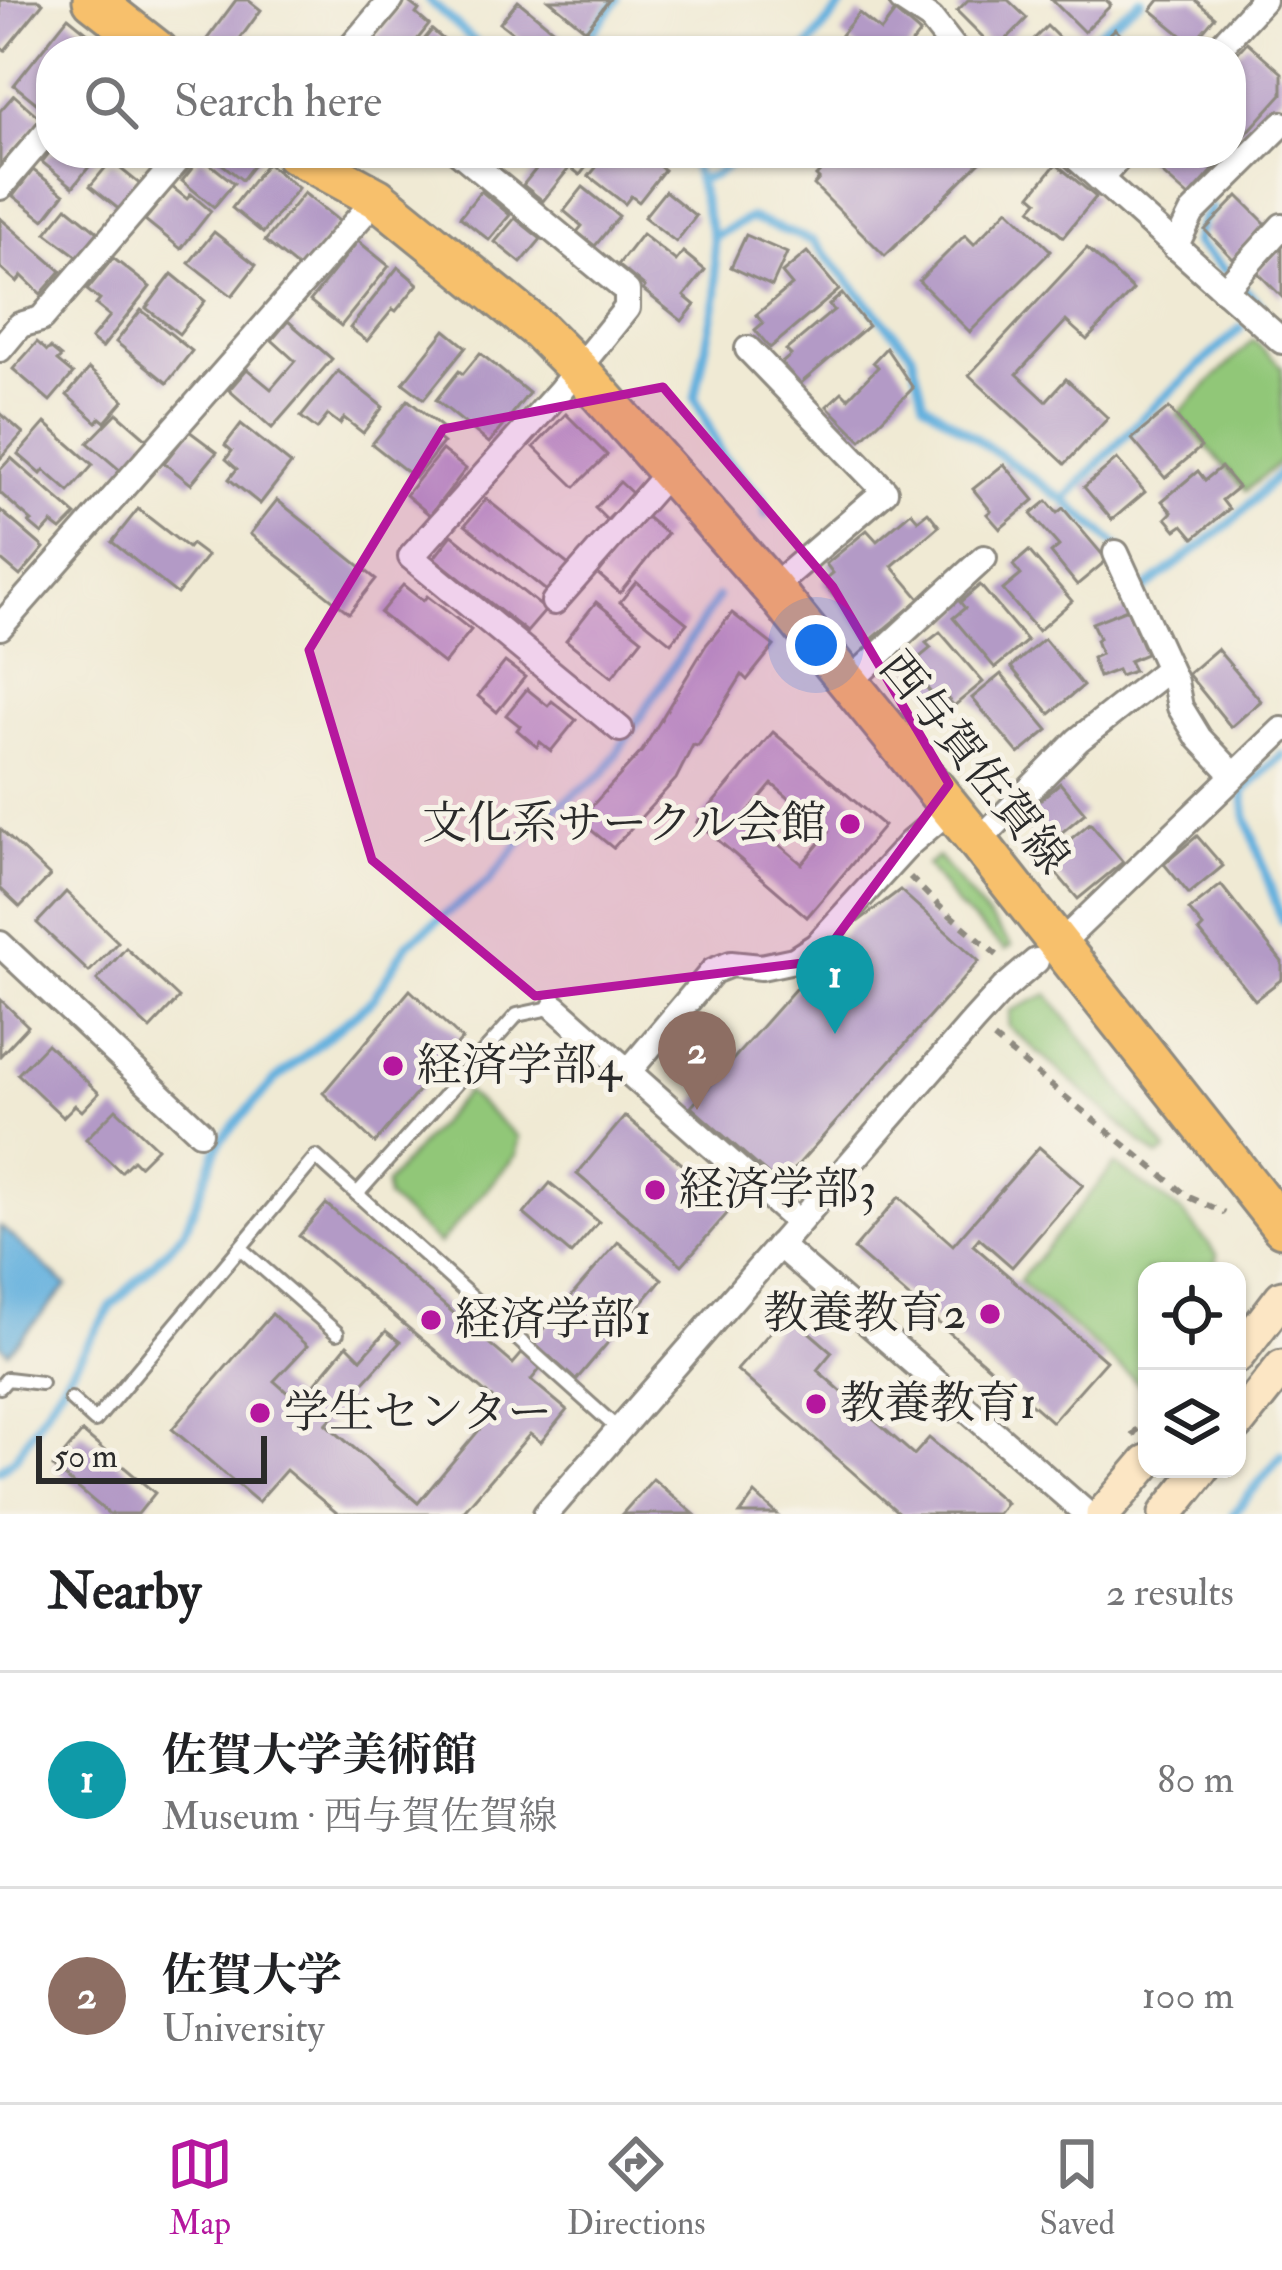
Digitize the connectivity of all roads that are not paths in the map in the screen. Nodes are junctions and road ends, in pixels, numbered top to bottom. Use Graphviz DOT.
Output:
graph roads {
  1 [pos="391,0"];
  2 [pos="902,0"];
  3 [pos="950,0"];
  4 [pos="1263,0"];
  5 [pos="931,20"];
  6 [pos="361,36"];
  7 [pos="944,36"];
  8 [pos="1230,36"];
  9 [pos="1282,124"];
  10 [pos="36,145"];
  11 [pos="1246,160"];
  12 [pos="171,168"];
  13 [pos="322,168"];
  14 [pos="478,168"];
  15 [pos="1088,168"];
  16 [pos="1109,168"];
  17 [pos="1238,168"];
  18 [pos="1100,178"];
  19 [pos="0,187"];
  20 [pos="377,198"];
  21 [pos="1282,226"];
  22 [pos="1175,247"];
  23 [pos="1224,290"];
  24 [pos="1282,341"];
  25 [pos="0,349"];
  26 [pos="748,349"];
  27 [pos="578,369"];
  28 [pos="670,470"];
  29 [pos="1117,553"];
  30 [pos="984,558"];
  31 [pos="772,588"];
  32 [pos="554,602"];
  33 [pos="5,611"];
  34 [pos="1168,669"];
  35 [pos="847,684"];
  36 [pos="620,729"];
  37 [pos="1282,730"];
  38 [pos="1242,767"];
  39 [pos="950,809"];
  40 [pos="978,842"];
  41 [pos="0,944"];
  42 [pos="1038,960"];
  43 [pos="555,1007"];
  44 [pos="628,1072"];
  45 [pos="200,1132"];
  46 [pos="357,1194"];
  47 [pos="798,1222"];
  48 [pos="1282,1227"];
  49 [pos="778,1245"];
  50 [pos="240,1248"];
  51 [pos="1282,1297"];
  52 [pos="337,1333"];
  53 [pos="1246,1344"];
  54 [pos="1282,1367"];
  55 [pos="41,1383"];
  56 [pos="0,1388"];
  57 [pos="71,1399"];
  58 [pos="1246,1413"];
  59 [pos="619,1430"];
  60 [pos="1138,1473"];
  61 [pos="1195,1478"];
  62 [pos="547,1514"];
  63 [pos="1087,1514"];
  64 [pos="1103,1514"];
  65 [pos="1166,1514"];
  1 -- 6 [label="street"];
  2 -- 5 [label="street"];
  3 -- 5 [label="street"];
  4 -- 8 [label="street"];
  5 -- 7 [label="street"];
  9 -- 11 [label="street"];
  10 -- 19 [label="street"];
  12 -- 25 [label="street"];
  13 -- 20 [label="main road, 西与賀佐賀線"];
  14 -- 27 [label="street"];
  15 -- 18 [label="street"];
  16 -- 18 [label="street"];
  17 -- 22 [label="street"];
  18 -- 22 [label="street"];
  20 -- 27 [label="main road, 西与賀佐賀線"];
  20 -- 33 [label="street"];
  21 -- 23 [label="street"];
  22 -- 23 [label="street"];
  23 -- 24 [label="street"];
  26 -- 31 [label="street"];
  27 -- 28 [label="main road, 西与賀佐賀線"];
  27 -- 36 [label="street"];
  28 -- 31 [label="main road, 西与賀佐賀線"];
  28 -- 32 [label="street"];
  29 -- 34 [label="street"];
  30 -- 35 [label="street"];
  31 -- 35 [label="main road, 西与賀佐賀線"];
  34 -- 38 [label="street"];
  34 -- 40 [label="street"];
  35 -- 39 [label="main road, 西与賀佐賀線"];
  37 -- 38 [label="street"];
  38 -- 42 [label="street"];
  39 -- 40 [label="main road, 西与賀佐賀線"];
  39 -- 44 [label="street"];
  40 -- 42 [label="main road, 西与賀佐賀線"];
  41 -- 45 [label="street"];
  42 -- 47 [label="street"];
  42 -- 48 [label="main road, 西与賀佐賀線"];
  43 -- 44 [label="street"];
  43 -- 46 [label="lane"];
  44 -- 47 [label="street"];
  46 -- 50 [label="lane"];
  46 -- 59 [label="lane"];
  47 -- 49 [label="street"];
  49 -- 59 [label="street"];
  49 -- 63 [label="street"];
  50 -- 52 [label="lane"];
  50 -- 57 [label="lane"];
  51 -- 53 [label="main road"];
  54 -- 58 [label="main road"];
  55 -- 56 [label="lane"];
  59 -- 62 [label="street"];
  60 -- 64 [label="main road"];
  61 -- 65 [label="main road"];
}
